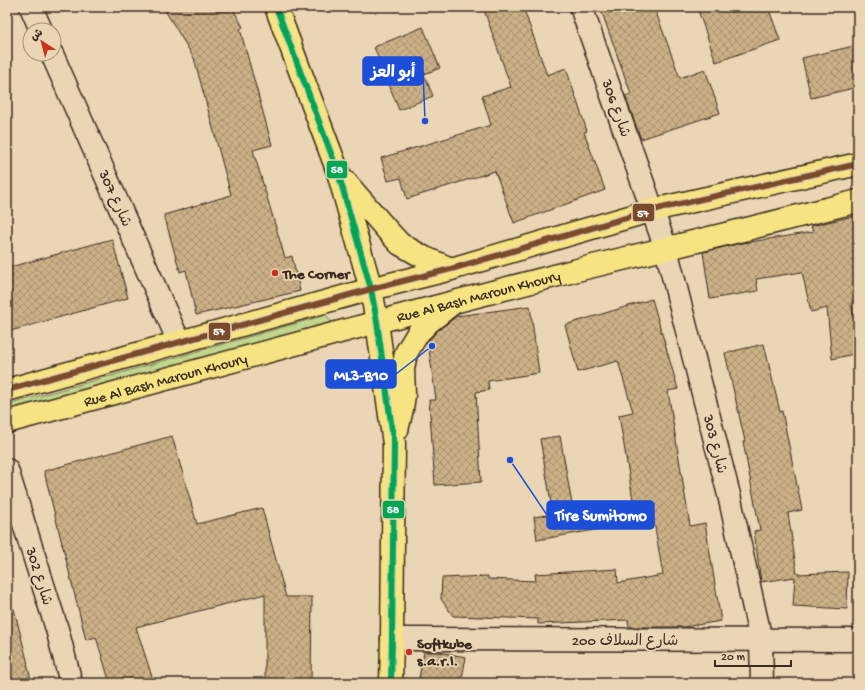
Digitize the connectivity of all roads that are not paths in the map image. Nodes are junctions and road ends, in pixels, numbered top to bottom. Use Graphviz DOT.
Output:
graph roads {
  1 [pos="31,7"];
  2 [pos="276,7"];
  3 [pos="581,7"];
  4 [pos="38,22"];
  5 [pos="56,62"];
  6 [pos="858,164"];
  7 [pos="338,172"];
  8 [pos="858,201"];
  9 [pos="653,210"];
  10 [pos="666,249"];
  11 [pos="452,269"];
  12 [pos="371,289"];
  13 [pos="453,303"];
  14 [pos="377,322"];
  15 [pos="179,342"];
  16 [pos="7,390"];
  17 [pos="7,422"];
  18 [pos="394,444"];
  19 [pos="7,470"];
  20 [pos="392,639"];
  21 [pos="761,640"];
  22 [pos="858,640"];
  23 [pos="71,683"];
  24 [pos="391,683"];
  25 [pos="762,683"];
  1 -- 4 [label="street"];
  2 -- 7 [label="main road"];
  3 -- 9 [label="street, شارع 306"];
  5 -- 15 [label="street, شارع 307"];
  6 -- 9 [label="main road"];
  7 -- 11 [label="main road"];
  7 -- 12 [label="main road"];
  8 -- 10 [label="main road, Rue Al Bash Maroun Khoury"];
  9 -- 10 [label="street, شارع 306"];
  9 -- 11 [label="main road"];
  10 -- 13 [label="main road, Rue Al Bash Maroun Khoury"];
  10 -- 21 [label="street, شارع 303"];
  11 -- 12 [label="main road"];
  12 -- 14 [label="main road"];
  12 -- 15 [label="main road"];
  13 -- 14 [label="main road, Rue Al Bash Maroun Khoury"];
  13 -- 18 [label="main road"];
  14 -- 17 [label="main road, Rue Al Bash Maroun Khoury"];
  14 -- 18 [label="main road"];
  15 -- 16 [label="main road"];
  18 -- 20 [label="main road"];
  19 -- 23 [label="street, شارع 302"];
  20 -- 21 [label="street, 200 شارع السلاف"];
  20 -- 24 [label="main road"];
  21 -- 22 [label="street, 200 شارع السلاف"];
  21 -- 25 [label="street, شارع 303"];
}
